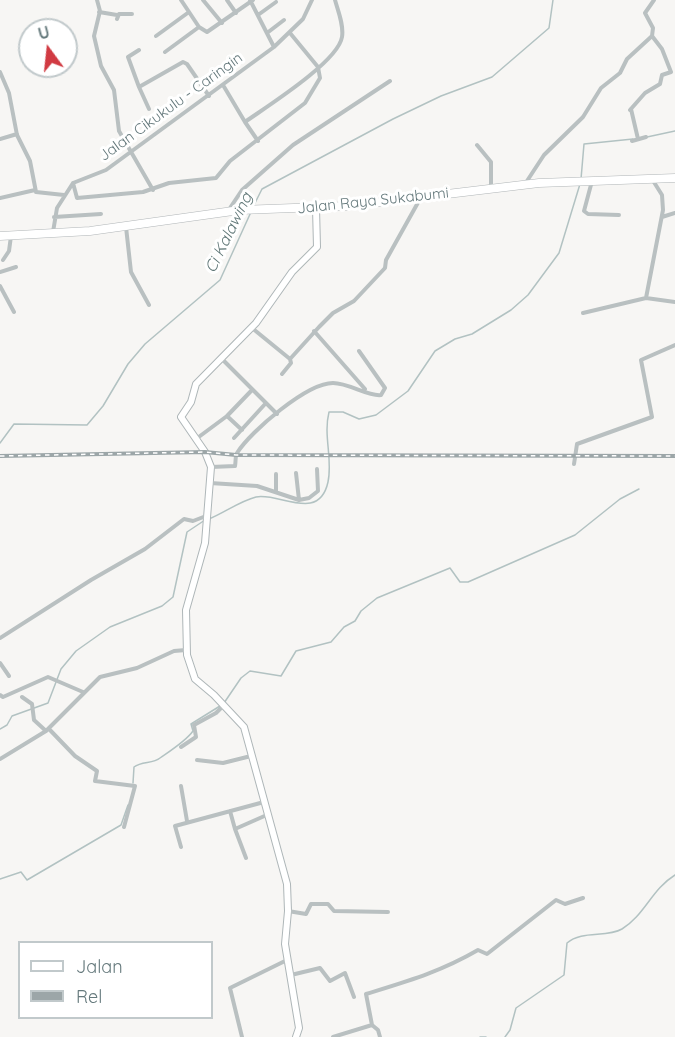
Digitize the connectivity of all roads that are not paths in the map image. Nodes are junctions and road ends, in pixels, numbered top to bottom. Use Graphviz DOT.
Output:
graph roads {
  1 [pos="97,0"];
  2 [pos="181,0"];
  3 [pos="203,0"];
  4 [pos="227,0"];
  5 [pos="312,0"];
  6 [pos="335,0"];
  7 [pos="654,0"];
  8 [pos="252,1"];
  9 [pos="276,2"];
  10 [pos="99,12"];
  11 [pos="189,12"];
  12 [pos="236,13"];
  13 [pos="132,14"];
  14 [pos="258,15"];
  15 [pos="284,20"];
  16 [pos="222,23"];
  17 [pos="199,27"];
  18 [pos="267,33"];
  19 [pos="290,33"];
  20 [pos="156,36"];
  21 [pos="652,36"];
  22 [pos="274,47"];
  23 [pos="139,50"];
  24 [pos="165,52"];
  25 [pos="318,67"];
  26 [pos="0,72"];
  27 [pos="390,81"];
  28 [pos="223,85"];
  29 [pos="139,87"];
  30 [pos="209,96"];
  31 [pos="149,109"];
  32 [pos="244,122"];
  33 [pos="17,134"];
  34 [pos="646,137"];
  35 [pos="638,139"];
  36 [pos="0,140"];
  37 [pos="258,141"];
  38 [pos="632,141"];
  39 [pos="477,145"];
  40 [pos="132,152"];
  41 [pos="675,178"];
  42 [pos="652,179"];
  43 [pos="590,181"];
  44 [pos="73,183"];
  45 [pos="525,184"];
  46 [pos="492,188"];
  47 [pos="35,190"];
  48 [pos="153,190"];
  49 [pos="64,195"];
  50 [pos="423,196"];
  51 [pos="0,198"];
  52 [pos="316,208"];
  53 [pos="228,212"];
  54 [pos="675,213"];
  55 [pos="101,214"];
  56 [pos="619,215"];
  57 [pos="54,217"];
  58 [pos="662,217"];
  59 [pos="126,227"];
  60 [pos="53,233"];
  61 [pos="0,236"];
  62 [pos="11,236"];
  63 [pos="3,260"];
  64 [pos="16,267"];
  65 [pos="0,273"];
  66 [pos="0,286"];
  67 [pos="646,298"];
  68 [pos="675,302"];
  69 [pos="149,304"];
  70 [pos="14,312"];
  71 [pos="583,313"];
  72 [pos="252,327"];
  73 [pos="314,331"];
  74 [pos="675,345"];
  75 [pos="359,351"];
  76 [pos="221,357"];
  77 [pos="290,359"];
  78 [pos="282,374"];
  79 [pos="252,390"];
  80 [pos="367,391"];
  81 [pos="266,403"];
  82 [pos="277,414"];
  83 [pos="227,416"];
  84 [pos="242,430"];
  85 [pos="234,438"];
  86 [pos="196,439"];
  87 [pos="574,464"];
  88 [pos="210,467"];
  89 [pos="317,469"];
  90 [pos="296,473"];
  91 [pos="276,474"];
  92 [pos="209,483"];
  93 [pos="276,491"];
  94 [pos="299,500"];
  95 [pos="206,516"];
  96 [pos="0,638"];
  97 [pos="186,650"];
  98 [pos="0,663"];
  99 [pos="9,676"];
  100 [pos="83,692"];
  101 [pos="0,696"];
  102 [pos="22,697"];
  103 [pos="223,704"];
  104 [pos="48,730"];
  105 [pos="181,747"];
  106 [pos="251,756"];
  107 [pos="0,759"];
  108 [pos="197,760"];
  109 [pos="181,786"];
  110 [pos="265,802"];
  111 [pos="230,811"];
  112 [pos="269,813"];
  113 [pos="187,821"];
  114 [pos="124,826"];
  115 [pos="235,829"];
  116 [pos="181,847"];
  117 [pos="246,858"];
  118 [pos="583,898"];
  119 [pos="288,911"];
  120 [pos="388,912"];
  121 [pos="287,960"];
  122 [pos="291,975"];
  123 [pos="354,997"];
  124 [pos="372,1025"];
  125 [pos="242,1037"];
  126 [pos="297,1037"];
  127 [pos="336,1037"];
  128 [pos="380,1037"];
  1 -- 10 [label="street"];
  2 -- 11 [label="street"];
  3 -- 16 [label="street"];
  4 -- 12 [label="street"];
  5 -- 19 [label="street, Jalan Cikukulu - Caringin"];
  6 -- 25 [label="street"];
  7 -- 21 [label="street"];
  8 -- 12 [label="street"];
  8 -- 14 [label="street"];
  9 -- 14 [label="street"];
  10 -- 13 [label="street"];
  10 -- 40 [label="street"];
  11 -- 17 [label="street"];
  11 -- 20 [label="street"];
  12 -- 16 [label="street"];
  14 -- 18 [label="street"];
  15 -- 18 [label="street"];
  16 -- 17 [label="street"];
  17 -- 24 [label="street"];
  18 -- 22 [label="street"];
  19 -- 22 [label="street, Jalan Cikukulu - Caringin"];
  19 -- 25 [label="street"];
  21 -- 35 [label="street"];
  21 -- 45 [label="street"];
  22 -- 28 [label="street, Jalan Cikukulu - Caringin"];
  23 -- 29 [label="street"];
  25 -- 32 [label="street"];
  25 -- 37 [label="street"];
  26 -- 33 [label="street"];
  27 -- 53 [label="street"];
  28 -- 30 [label="street, Jalan Cikukulu - Caringin"];
  28 -- 32 [label="street"];
  29 -- 30 [label="street"];
  29 -- 31 [label="street"];
  30 -- 40 [label="street, Jalan Cikukulu - Caringin"];
  32 -- 37 [label="street"];
  33 -- 36 [label="street"];
  33 -- 47 [label="street"];
  34 -- 35 [label="street"];
  35 -- 38 [label="street"];
  37 -- 48 [label="street"];
  39 -- 46 [label="street"];
  40 -- 44 [label="street, Jalan Cikukulu - Caringin"];
  40 -- 48 [label="street"];
  41 -- 42 [label="highway, Jalan Raya Sukabumi"];
  42 -- 43 [label="highway, Jalan Raya Sukabumi"];
  42 -- 58 [label="street"];
  43 -- 45 [label="highway, Jalan Raya Sukabumi"];
  43 -- 56 [label="street"];
  44 -- 48 [label="street"];
  44 -- 49 [label="street"];
  45 -- 46 [label="highway, Jalan Raya Sukabumi"];
  46 -- 50 [label="highway, Jalan Raya Sukabumi"];
  47 -- 49 [label="street"];
  47 -- 51 [label="street"];
  49 -- 57 [label="street"];
  50 -- 52 [label="highway, Jalan Raya Sukabumi"];
  50 -- 73 [label="street"];
  52 -- 53 [label="highway, Jalan Raya Sukabumi"];
  52 -- 72 [label="street"];
  53 -- 59 [label="highway, Jalan Raya Sukabumi"];
  54 -- 58 [label="street"];
  55 -- 57 [label="street"];
  57 -- 60 [label="street"];
  58 -- 67 [label="street"];
  59 -- 60 [label="highway, Jalan Raya Sukabumi"];
  59 -- 69 [label="street"];
  60 -- 62 [label="highway, Jalan Raya Sukabumi"];
  61 -- 62 [label="highway, Jalan Raya Sukabumi"];
  62 -- 63 [label="street"];
  64 -- 65 [label="street"];
  66 -- 70 [label="street"];
  67 -- 68 [label="street"];
  67 -- 71 [label="street"];
  72 -- 76 [label="street"];
  72 -- 77 [label="street"];
  73 -- 77 [label="street"];
  73 -- 80 [label="street"];
  74 -- 87 [label="street"];
  75 -- 80 [label="street"];
  76 -- 79 [label="street"];
  76 -- 86 [label="street"];
  77 -- 78 [label="street"];
  79 -- 81 [label="street"];
  79 -- 83 [label="street"];
  80 -- 82 [label="street"];
  81 -- 82 [label="street"];
  81 -- 84 [label="street"];
  82 -- 88 [label="street"];
  83 -- 84 [label="street"];
  83 -- 86 [label="street"];
  84 -- 85 [label="street"];
  86 -- 88 [label="street"];
  88 -- 92 [label="street"];
  89 -- 94 [label="street"];
  90 -- 94 [label="street"];
  91 -- 93 [label="street"];
  92 -- 93 [label="street"];
  92 -- 95 [label="street"];
  93 -- 94 [label="street"];
  95 -- 96 [label="street"];
  95 -- 97 [label="street"];
  97 -- 100 [label="street"];
  97 -- 103 [label="street"];
  98 -- 99 [label="street"];
  100 -- 101 [label="street"];
  100 -- 104 [label="street"];
  102 -- 104 [label="street"];
  103 -- 105 [label="street"];
  103 -- 106 [label="street"];
  104 -- 107 [label="street"];
  104 -- 114 [label="street"];
  106 -- 108 [label="street"];
  106 -- 110 [label="street"];
  109 -- 113 [label="street"];
  110 -- 111 [label="street"];
  110 -- 112 [label="street"];
  111 -- 113 [label="street"];
  111 -- 115 [label="street"];
  112 -- 115 [label="street"];
  112 -- 119 [label="street"];
  113 -- 116 [label="street"];
  115 -- 117 [label="street"];
  118 -- 124 [label="street"];
  119 -- 120 [label="street"];
  119 -- 121 [label="street"];
  121 -- 122 [label="street"];
  121 -- 125 [label="street"];
  122 -- 123 [label="street"];
  122 -- 126 [label="street"];
  124 -- 127 [label="street"];
  124 -- 128 [label="street"];
}
